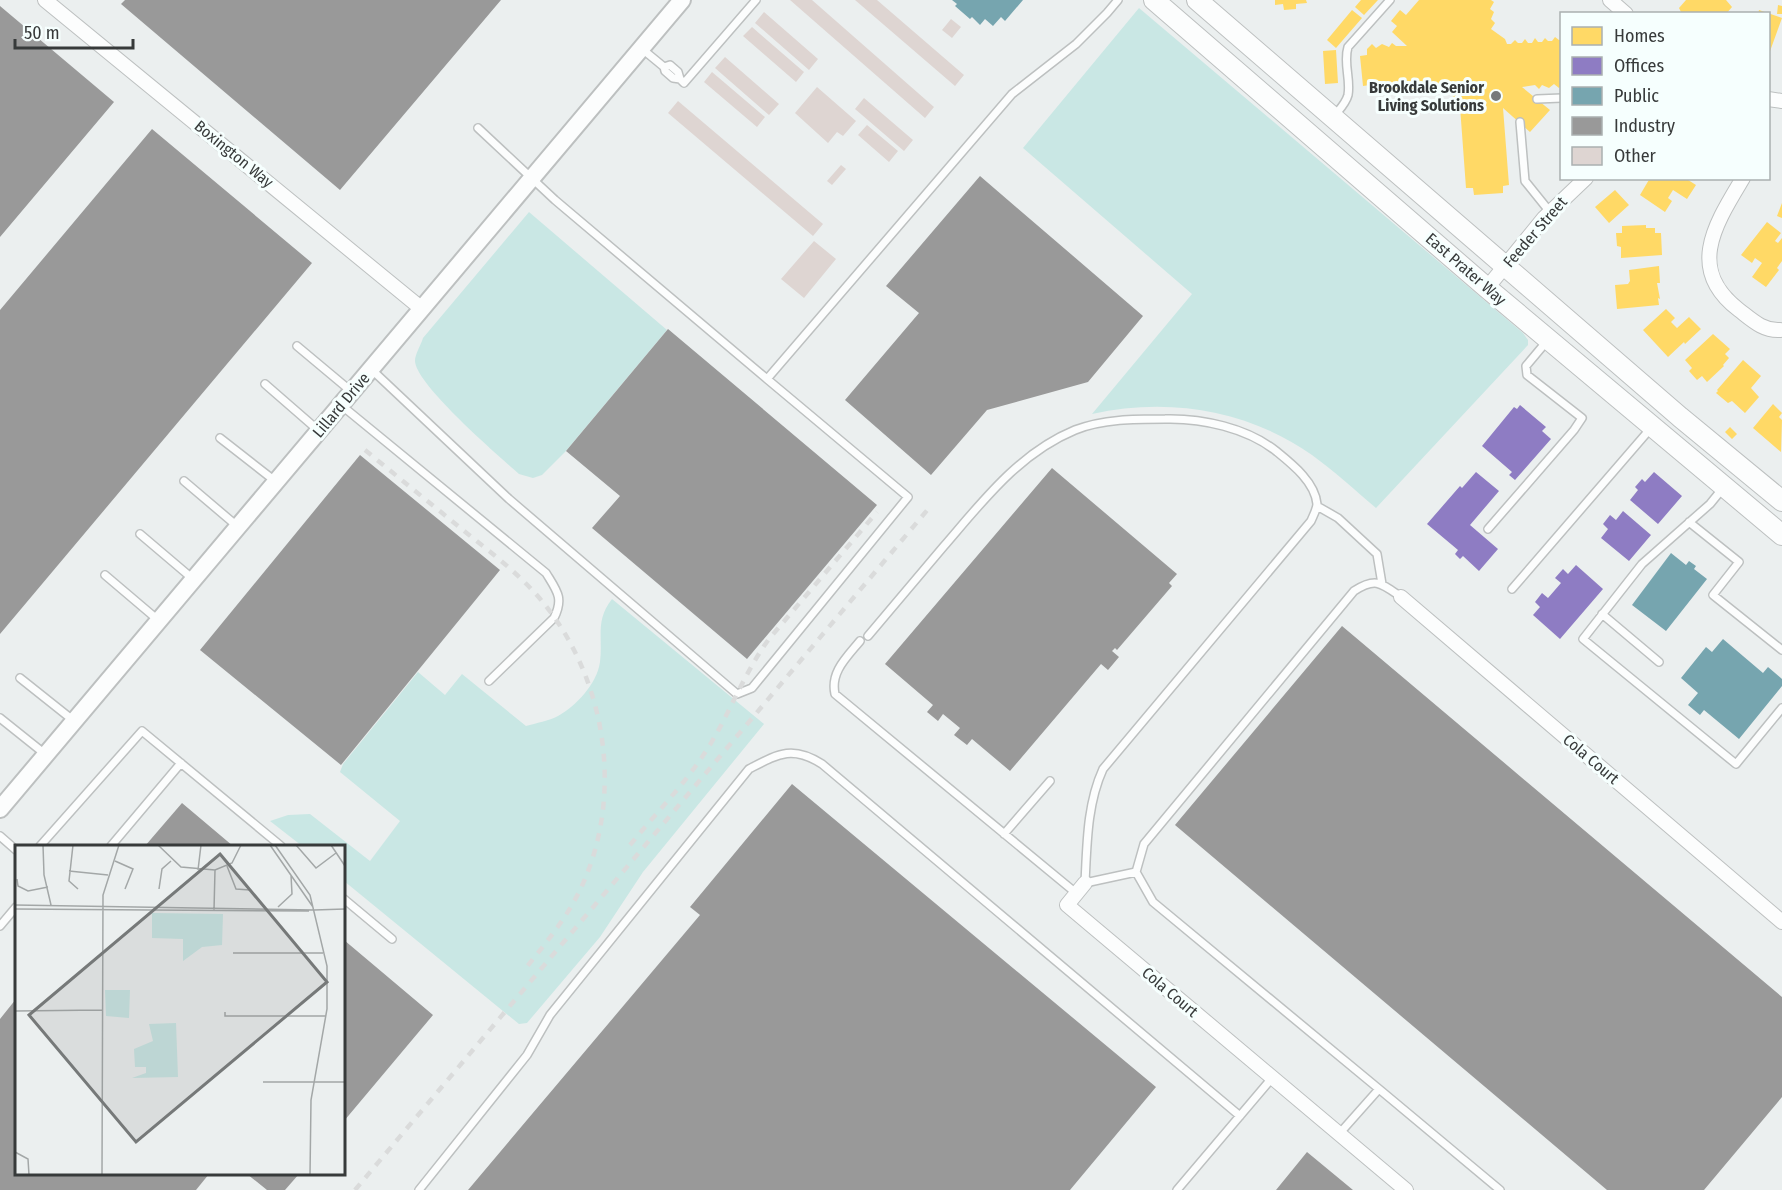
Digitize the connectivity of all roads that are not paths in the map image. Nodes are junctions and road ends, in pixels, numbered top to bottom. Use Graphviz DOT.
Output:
graph roads {
  1 [pos="45,0"];
  2 [pos="682,0"];
  3 [pos="756,0"];
  4 [pos="1118,0"];
  5 [pos="1154,0"];
  6 [pos="1197,0"];
  7 [pos="1390,0"];
  8 [pos="1610,0"];
  9 [pos="1624,12"];
  10 [pos="641,48"];
  11 [pos="1560,98"];
  12 [pos="1537,99"];
  13 [pos="1333,118"];
  14 [pos="1520,123"];
  15 [pos="478,128"];
  16 [pos="532,177"];
  17 [pos="1584,180"];
  18 [pos="1742,180"];
  19 [pos="1550,212"];
  20 [pos="1505,266"];
  21 [pos="1487,288"];
  22 [pos="422,309"];
  23 [pos="1780,330"];
  24 [pos="1548,339"];
  25 [pos="297,346"];
  26 [pos="371,369"];
  27 [pos="767,379"];
  28 [pos="265,384"];
  29 [pos="347,398"];
  30 [pos="1652,426"];
  31 [pos="319,431"];
  32 [pos="220,438"];
  33 [pos="184,481"];
  34 [pos="276,482"];
  35 [pos="1724,487"];
  36 [pos="1779,493"];
  37 [pos="1317,506"];
  38 [pos="1689,522"];
  39 [pos="238,527"];
  40 [pos="1488,529"];
  41 [pos="140,534"];
  42 [pos="1782,535"];
  43 [pos="105,575"];
  44 [pos="194,580"];
  45 [pos="1382,584"];
  46 [pos="1512,589"];
  47 [pos="1401,597"];
  48 [pos="1602,614"];
  49 [pos="159,621"];
  50 [pos="868,636"];
  51 [pos="860,641"];
  52 [pos="1782,650"];
  53 [pos="1659,662"];
  54 [pos="20,678"];
  55 [pos="489,681"];
  56 [pos="1782,708"];
  57 [pos="0,718"];
  58 [pos="74,722"];
  59 [pos="46,755"];
  60 [pos="181,763"];
  61 [pos="1050,780"];
  62 [pos="0,809"];
  63 [pos="1004,834"];
  64 [pos="0,836"];
  65 [pos="41,845"];
  66 [pos="112,845"];
  67 [pos="280,845"];
  68 [pos="15,849"];
  69 [pos="1136,872"];
  70 [pos="1081,888"];
  71 [pos="345,900"];
  72 [pos="15,908"];
  73 [pos="1782,922"];
  74 [pos="0,926"];
  75 [pos="392,939"];
  76 [pos="1273,1078"];
  77 [pos="1379,1089"];
  78 [pos="1240,1116"];
  79 [pos="1340,1134"];
  80 [pos="419,1190"];
  81 [pos="1177,1190"];
  82 [pos="1406,1190"];
  83 [pos="1500,1190"];
  1 -- 22 [label="street, Boxington Way"];
  2 -- 10 [label="street, Lillard Drive"];
  3 -- 10 [label="lane"];
  4 -- 27 [label="lane"];
  5 -- 21 [label="main road, East Prater Way"];
  6 -- 13 [label="main road, East Prater Way"];
  7 -- 13 [label="lane"];
  8 -- 9 [label="street"];
  10 -- 16 [label="street, Lillard Drive"];
  11 -- 12 [label="lane"];
  13 -- 20 [label="main road, East Prater Way"];
  14 -- 19 [label="lane"];
  15 -- 16 [label="lane"];
  16 -- 22 [label="street, Lillard Drive"];
  16 -- 27 [label="lane"];
  17 -- 19 [label="street, Feeder Street"];
  18 -- 23 [label="street"];
  19 -- 20 [label="street, Feeder Street"];
  20 -- 21 [label="street, Feeder Street"];
  20 -- 36 [label="main road, East Prater Way"];
  21 -- 24 [label="main road, East Prater Way"];
  22 -- 26 [label="street, Lillard Drive"];
  24 -- 30 [label="main road, East Prater Way"];
  24 -- 40 [label="lane"];
  25 -- 29 [label="lane"];
  26 -- 27 [label="lane"];
  26 -- 29 [label="street, Lillard Drive"];
  28 -- 31 [label="lane"];
  29 -- 31 [label="street, Lillard Drive"];
  29 -- 55 [label="lane"];
  30 -- 35 [label="main road, East Prater Way"];
  30 -- 46 [label="lane"];
  31 -- 34 [label="street, Lillard Drive"];
  32 -- 34 [label="lane"];
  33 -- 39 [label="lane"];
  34 -- 39 [label="street, Lillard Drive"];
  35 -- 38 [label="lane"];
  35 -- 42 [label="main road, East Prater Way"];
  37 -- 45 [label="lane"];
  37 -- 50 [label="lane"];
  37 -- 70 [label="lane"];
  38 -- 48 [label="lane"];
  38 -- 52 [label="lane"];
  39 -- 44 [label="street, Lillard Drive"];
  41 -- 44 [label="lane"];
  43 -- 49 [label="lane"];
  44 -- 49 [label="street, Lillard Drive"];
  45 -- 47 [label="lane"];
  45 -- 69 [label="lane"];
  47 -- 73 [label="street, Cola Court"];
  48 -- 53 [label="lane"];
  48 -- 56 [label="lane"];
  49 -- 58 [label="street, Lillard Drive"];
  51 -- 63 [label="lane"];
  54 -- 58 [label="lane"];
  57 -- 59 [label="lane"];
  58 -- 59 [label="street, Lillard Drive"];
  59 -- 62 [label="street, Lillard Drive"];
  60 -- 65 [label="lane"];
  60 -- 66 [label="lane"];
  60 -- 67 [label="lane"];
  61 -- 63 [label="lane"];
  63 -- 70 [label="lane"];
  64 -- 68 [label="lane"];
  69 -- 70 [label="lane"];
  69 -- 77 [label="lane"];
  70 -- 76 [label="street, Cola Court"];
  71 -- 75 [label="lane"];
  72 -- 74 [label="lane"];
  76 -- 78 [label="lane"];
  76 -- 79 [label="street, Cola Court"];
  77 -- 79 [label="lane"];
  77 -- 83 [label="lane"];
  78 -- 80 [label="lane"];
  78 -- 81 [label="lane"];
  79 -- 82 [label="street, Cola Court"];
}
